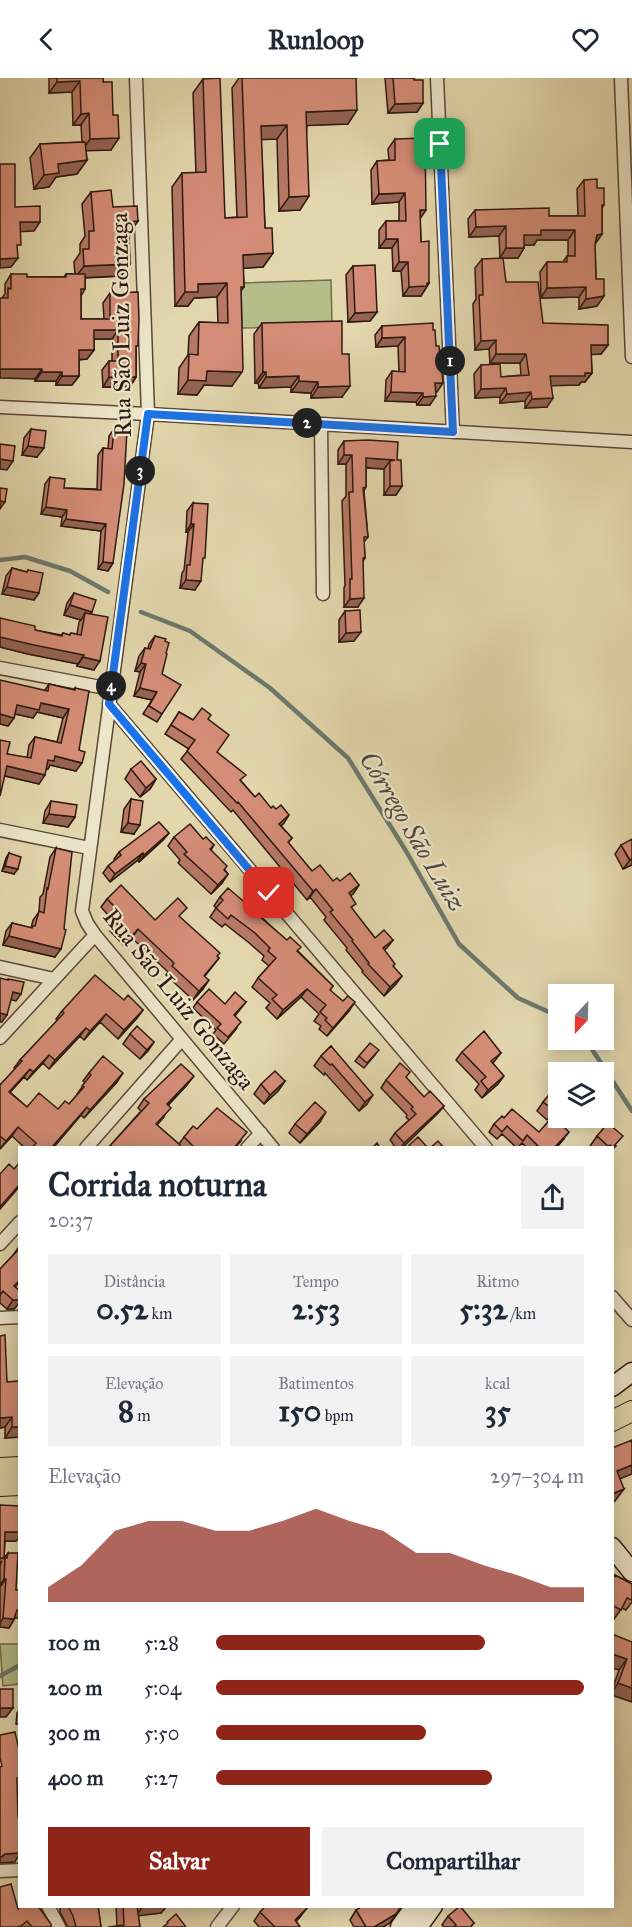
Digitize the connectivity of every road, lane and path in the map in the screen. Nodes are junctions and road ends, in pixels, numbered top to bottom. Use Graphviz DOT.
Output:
graph roads {
  1 [pos="136,78"];
  2 [pos="437,78"];
  3 [pos="621,78"];
  4 [pos="632,357"];
  5 [pos="0,407"];
  6 [pos="148,414"];
  7 [pos="321,424"];
  8 [pos="453,432"];
  9 [pos="632,442"];
  10 [pos="323,594"];
  11 [pos="0,668"];
  12 [pos="111,689"];
  13 [pos="109,704"];
  14 [pos="0,830"];
  15 [pos="89,848"];
  16 [pos="95,935"];
  17 [pos="0,967"];
  18 [pos="54,979"];
  19 [pos="0,1038"];
  20 [pos="182,1039"];
  21 [pos="261,1133"];
  22 [pos="88,1146"];
  23 [pos="249,1146"];
  24 [pos="271,1146"];
  25 [pos="482,1146"];
  26 [pos="18,1224"];
  27 [pos="0,1244"];
  28 [pos="614,1298"];
  29 [pos="18,1317"];
  30 [pos="0,1318"];
  31 [pos="632,1320"];
  32 [pos="632,1401"];
  33 [pos="614,1408"];
  34 [pos="632,1411"];
  35 [pos="614,1420"];
  36 [pos="18,1467"];
  37 [pos="0,1468"];
  38 [pos="18,1485"];
  39 [pos="0,1486"];
  40 [pos="614,1550"];
  41 [pos="632,1572"];
  42 [pos="0,1870"];
  43 [pos="18,1870"];
  44 [pos="49,1908"];
  45 [pos="231,1908"];
  46 [pos="414,1908"];
  47 [pos="432,1908"];
  48 [pos="59,1927"];
  49 [pos="217,1927"];
  50 [pos="400,1927"];
  51 [pos="418,1927"];
  1 -- 6 [label="street, Rua São Luiz Gonzaga"];
  2 -- 8 [label="street"];
  3 -- 4 [label="street"];
  5 -- 6 [label="street"];
  6 -- 7 [label="street"];
  6 -- 12 [label="street, Rua São Luiz Gonzaga"];
  7 -- 8 [label="street"];
  7 -- 10 [label="street"];
  8 -- 9 [label="street"];
  11 -- 12 [label="street"];
  12 -- 13 [label="street, Rua São Luiz Gonzaga"];
  13 -- 15 [label="street, Rua São Luiz Gonzaga"];
  13 -- 25 [label="street"];
  14 -- 15 [label="street"];
  15 -- 16 [label="street, Rua São Luiz Gonzaga"];
  16 -- 18 [label="street"];
  16 -- 20 [label="street, Rua São Luiz Gonzaga"];
  17 -- 18 [label="street"];
  18 -- 19 [label="street"];
  20 -- 21 [label="street, Rua São Luiz Gonzaga"];
  20 -- 22 [label="street"];
  21 -- 23 [label="street"];
  21 -- 24 [label="street, Rua São Luiz Gonzaga"];
  26 -- 27 [label="street"];
  28 -- 31 [label="street"];
  29 -- 30 [label="street"];
  32 -- 33 [label="main road"];
  34 -- 35 [label="main road"];
  36 -- 37 [label="main road"];
  38 -- 39 [label="main road"];
  40 -- 41 [label="main road"];
  42 -- 43 [label="street"];
  44 -- 48 [label="street"];
  45 -- 49 [label="street"];
  46 -- 50 [label="main road"];
  47 -- 51 [label="main road"];
}
